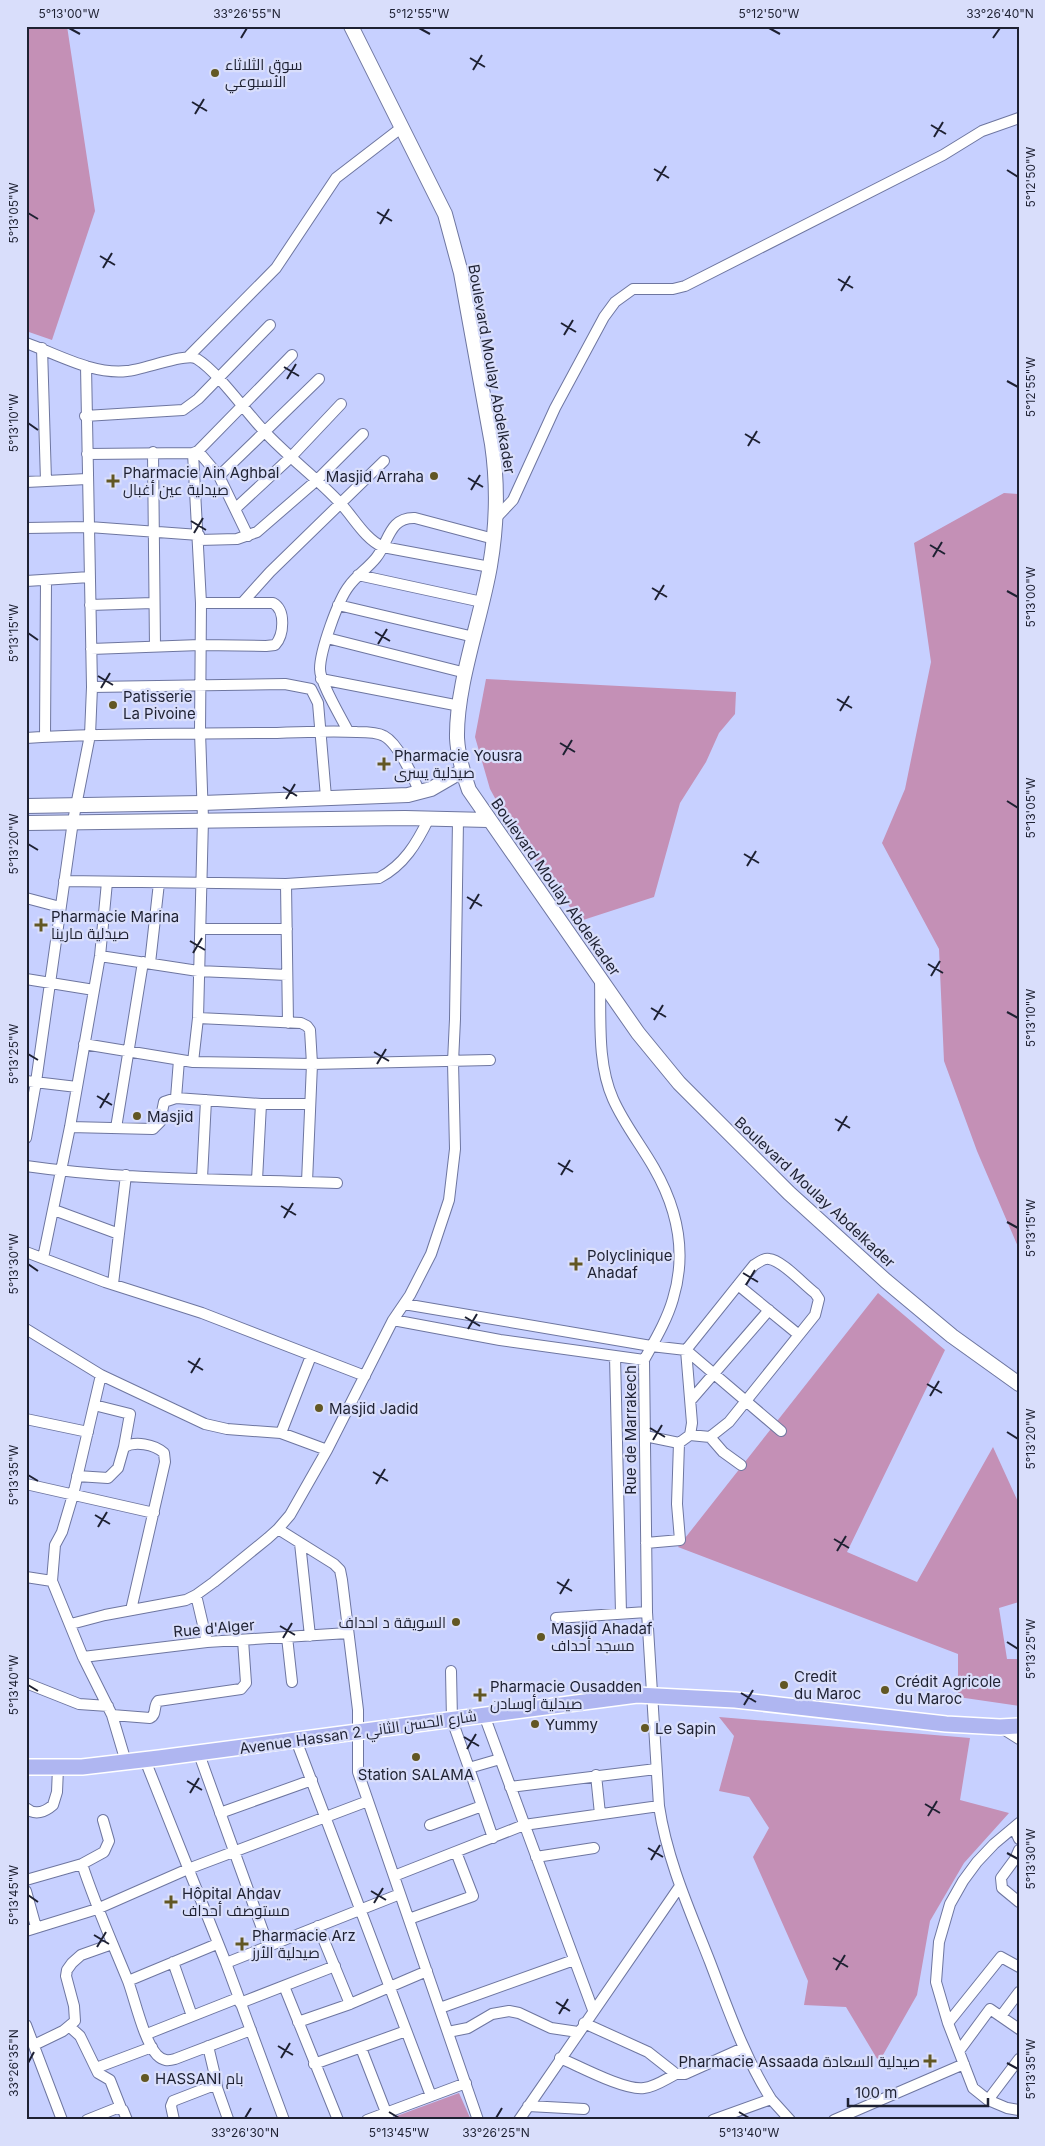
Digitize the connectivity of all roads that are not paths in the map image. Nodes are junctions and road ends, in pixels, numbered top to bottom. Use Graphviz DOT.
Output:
graph roads {
  1 [pos="351,26"];
  2 [pos="1019,118"];
  3 [pos="401,128"];
  4 [pos="270,325"];
  5 [pos="26,342"];
  6 [pos="42,348"];
  7 [pos="292,355"];
  8 [pos="189,356"];
  9 [pos="86,366"];
  10 [pos="217,378"];
  11 [pos="319,379"];
  12 [pos="341,404"];
  13 [pos="242,407"];
  14 [pos="85,416"];
  15 [pos="265,432"];
  16 [pos="363,434"];
  17 [pos="153,452"];
  18 [pos="196,452"];
  19 [pos="87,454"];
  20 [pos="290,457"];
  21 [pos="384,461"];
  22 [pos="218,476"];
  23 [pos="87,479"];
  24 [pos="317,480"];
  25 [pos="46,481"];
  26 [pos="26,482"];
  27 [pos="341,504"];
  28 [pos="235,509"];
  29 [pos="496,518"];
  30 [pos="89,527"];
  31 [pos="26,528"];
  32 [pos="153,531"];
  33 [pos="248,536"];
  34 [pos="199,538"];
  35 [pos="494,539"];
  36 [pos="378,544"];
  37 [pos="490,567"];
  38 [pos="358,575"];
  39 [pos="90,577"];
  40 [pos="46,580"];
  41 [pos="26,581"];
  42 [pos="201,602"];
  43 [pos="243,602"];
  44 [pos="482,602"];
  45 [pos="153,603"];
  46 [pos="90,605"];
  47 [pos="338,605"];
  48 [pos="474,637"];
  49 [pos="327,638"];
  50 [pos="200,645"];
  51 [pos="155,647"];
  52 [pos="91,649"];
  53 [pos="466,673"];
  54 [pos="322,679"];
  55 [pos="92,687"];
  56 [pos="200,687"];
  57 [pos="460,706"];
  58 [pos="321,730"];
  59 [pos="348,731"];
  60 [pos="200,732"];
  61 [pos="90,735"];
  62 [pos="45,737"];
  63 [pos="26,738"];
  64 [pos="462,771"];
  65 [pos="420,793"];
  66 [pos="326,797"];
  67 [pos="202,803"];
  68 [pos="77,804"];
  69 [pos="26,806"];
  70 [pos="429,818"];
  71 [pos="203,819"];
  72 [pos="458,820"];
  73 [pos="488,820"];
  74 [pos="73,821"];
  75 [pos="26,823"];
  76 [pos="64,881"];
  77 [pos="107,882"];
  78 [pos="158,883"];
  79 [pos="201,884"];
  80 [pos="286,884"];
  81 [pos="26,898"];
  82 [pos="60,907"];
  83 [pos="201,929"];
  84 [pos="287,929"];
  85 [pos="100,956"];
  86 [pos="146,962"];
  87 [pos="198,971"];
  88 [pos="287,975"];
  89 [pos="26,979"];
  90 [pos="600,980"];
  91 [pos="50,982"];
  92 [pos="94,990"];
  93 [pos="198,1018"];
  94 [pos="288,1023"];
  95 [pos="84,1044"];
  96 [pos="128,1051"];
  97 [pos="179,1060"];
  98 [pos="490,1060"];
  99 [pos="193,1062"];
  100 [pos="453,1062"];
  101 [pos="312,1064"];
  102 [pos="31,1082"];
  103 [pos="77,1087"];
  104 [pos="176,1098"];
  105 [pos="206,1100"];
  106 [pos="261,1104"];
  107 [pos="310,1104"];
  108 [pos="70,1127"];
  109 [pos="116,1128"];
  110 [pos="26,1138"];
  111 [pos="26,1166"];
  112 [pos="61,1171"];
  113 [pos="126,1175"];
  114 [pos="202,1178"];
  115 [pos="257,1180"];
  116 [pos="307,1182"];
  117 [pos="337,1183"];
  118 [pos="54,1210"];
  119 [pos="119,1234"];
  120 [pos="26,1252"];
  121 [pos="43,1258"];
  122 [pos="113,1284"];
  123 [pos="738,1285"];
  124 [pos="404,1304"];
  125 [pos="769,1310"];
  126 [pos="393,1320"];
  127 [pos="26,1329"];
  128 [pos="799,1335"];
  129 [pos="651,1346"];
  130 [pos="686,1350"];
  131 [pos="311,1356"];
  132 [pos="615,1356"];
  133 [pos="644,1360"];
  134 [pos="714,1374"];
  135 [pos="101,1375"];
  136 [pos="365,1376"];
  137 [pos="1019,1384"];
  138 [pos="692,1400"];
  139 [pos="745,1401"];
  140 [pos="94,1405"];
  141 [pos="26,1419"];
  142 [pos="88,1432"];
  143 [pos="781,1432"];
  144 [pos="282,1433"];
  145 [pos="690,1435"];
  146 [pos="644,1436"];
  147 [pos="710,1437"];
  148 [pos="679,1443"];
  149 [pos="124,1447"];
  150 [pos="327,1450"];
  151 [pos="741,1465"];
  152 [pos="77,1476"];
  153 [pos="26,1484"];
  154 [pos="73,1495"];
  155 [pos="154,1513"];
  156 [pos="278,1529"];
  157 [pos="646,1543"];
  158 [pos="300,1544"];
  159 [pos="26,1578"];
  160 [pos="52,1581"];
  161 [pos="196,1595"];
  162 [pos="131,1610"];
  163 [pos="648,1612"];
  164 [pos="621,1613"];
  165 [pos="556,1618"];
  166 [pos="71,1624"];
  167 [pos="348,1633"];
  168 [pos="310,1636"];
  169 [pos="286,1637"];
  170 [pos="244,1640"];
  171 [pos="207,1642"];
  172 [pos="83,1657"];
  173 [pos="451,1671"];
  174 [pos="292,1682"];
  175 [pos="26,1683"];
  176 [pos="653,1695"];
  177 [pos="110,1710"];
  178 [pos="484,1715"];
  179 [pos="452,1720"];
  180 [pos="1019,1726"];
  181 [pos="1000,1727"];
  182 [pos="358,1733"];
  183 [pos="1019,1738"];
  184 [pos="296,1740"];
  185 [pos="199,1754"];
  186 [pos="500,1759"];
  187 [pos="145,1760"];
  188 [pos="126,1762"];
  189 [pos="26,1767"];
  190 [pos="58,1768"];
  191 [pos="469,1768"];
  192 [pos="656,1769"];
  193 [pos="596,1775"];
  194 [pos="312,1780"];
  195 [pos="510,1787"];
  196 [pos="368,1801"];
  197 [pos="482,1806"];
  198 [pos="659,1806"];
  199 [pos="26,1808"];
  200 [pos="220,1813"];
  201 [pos="600,1814"];
  202 [pos="326,1817"];
  203 [pos="104,1820"];
  204 [pos="430,1825"];
  205 [pos="524,1825"];
  206 [pos="1016,1825"];
  207 [pos="493,1838"];
  208 [pos="1019,1839"];
  209 [pos="594,1848"];
  210 [pos="1019,1850"];
  211 [pos="234,1852"];
  212 [pos="456,1852"];
  213 [pos="536,1857"];
  214 [pos="82,1864"];
  215 [pos="188,1869"];
  216 [pos="394,1876"];
  217 [pos="26,1880"];
  218 [pos="680,1886"];
  219 [pos="26,1891"];
  220 [pos="400,1894"];
  221 [pos="1019,1902"];
  222 [pos="97,1909"];
  223 [pos="360,1910"];
  224 [pos="409,1919"];
  225 [pos="318,1926"];
  226 [pos="31,1929"];
  227 [pos="112,1944"];
  228 [pos="218,1944"];
  229 [pos="268,1946"];
  230 [pos="574,1960"];
  231 [pos="173,1962"];
  232 [pos="226,1963"];
  233 [pos="334,1966"];
  234 [pos="1019,1967"];
  235 [pos="427,1971"];
  236 [pos="128,1981"];
  237 [pos="284,1986"];
  238 [pos="390,1988"];
  239 [pos="1019,1992"];
  240 [pos="239,2000"];
  241 [pos="350,2004"];
  242 [pos="440,2008"];
  243 [pos="592,2010"];
  244 [pos="192,2016"];
  245 [pos="1001,2016"];
  246 [pos="298,2022"];
  247 [pos="948,2023"];
  248 [pos="26,2025"];
  249 [pos="70,2026"];
  250 [pos="581,2028"];
  251 [pos="1019,2029"];
  252 [pos="251,2030"];
  253 [pos="406,2032"];
  254 [pos="448,2032"];
  255 [pos="147,2034"];
  256 [pos="34,2045"];
  257 [pos="208,2046"];
  258 [pos="152,2047"];
  259 [pos="362,2048"];
  260 [pos="743,2048"];
  261 [pos="960,2051"];
  262 [pos="560,2058"];
  263 [pos="1019,2059"];
  264 [pos="314,2064"];
  265 [pos="964,2064"];
  266 [pos="96,2068"];
  267 [pos="676,2074"];
  268 [pos="466,2083"];
  269 [pos="216,2085"];
  270 [pos="431,2096"];
  271 [pos="771,2098"];
  272 [pos="988,2100"];
  273 [pos="528,2106"];
  274 [pos="120,2108"];
  275 [pos="584,2109"];
  276 [pos="1018,2109"];
  277 [pos="388,2116"];
  278 [pos="62,2120"];
  279 [pos="88,2120"];
  280 [pos="126,2120"];
  281 [pos="174,2120"];
  282 [pos="228,2120"];
  283 [pos="284,2120"];
  284 [pos="338,2120"];
  285 [pos="367,2120"];
  286 [pos="478,2120"];
  287 [pos="519,2120"];
  288 [pos="713,2120"];
  289 [pos="790,2120"];
  290 [pos="834,2120"];
  1 -- 3 [label="street, Boulevard Moulay Abdelkader"];
  2 -- 29 [label="street"];
  3 -- 8 [label="street"];
  3 -- 29 [label="street, Boulevard Moulay Abdelkader"];
  4 -- 10 [label="street"];
  5 -- 6 [label="street"];
  6 -- 9 [label="street"];
  6 -- 25 [label="street"];
  7 -- 13 [label="street"];
  8 -- 9 [label="street"];
  8 -- 10 [label="street"];
  9 -- 14 [label="street"];
  10 -- 13 [label="street"];
  10 -- 14 [label="street"];
  11 -- 15 [label="street"];
  12 -- 20 [label="street"];
  13 -- 15 [label="street"];
  13 -- 18 [label="street"];
  14 -- 19 [label="street"];
  15 -- 20 [label="street"];
  15 -- 22 [label="street"];
  16 -- 24 [label="street"];
  17 -- 18 [label="street"];
  17 -- 19 [label="street"];
  17 -- 32 [label="street"];
  18 -- 22 [label="street"];
  18 -- 34 [label="street"];
  19 -- 23 [label="street"];
  20 -- 24 [label="street"];
  20 -- 28 [label="street"];
  21 -- 27 [label="street"];
  22 -- 28 [label="street"];
  23 -- 25 [label="street"];
  23 -- 30 [label="street"];
  24 -- 27 [label="street"];
  24 -- 33 [label="street"];
  25 -- 26 [label="street"];
  27 -- 36 [label="street"];
  27 -- 43 [label="street"];
  28 -- 33 [label="street"];
  29 -- 35 [label="street, Boulevard Moulay Abdelkader"];
  30 -- 31 [label="street"];
  30 -- 32 [label="street"];
  30 -- 39 [label="street"];
  32 -- 34 [label="street"];
  32 -- 45 [label="street"];
  33 -- 34 [label="street"];
  34 -- 42 [label="street"];
  35 -- 36 [label="street"];
  35 -- 37 [label="street, Boulevard Moulay Abdelkader"];
  36 -- 37 [label="street"];
  36 -- 38 [label="street"];
  37 -- 44 [label="street, Boulevard Moulay Abdelkader"];
  38 -- 44 [label="street"];
  38 -- 47 [label="street"];
  39 -- 40 [label="street"];
  39 -- 46 [label="street"];
  40 -- 41 [label="street"];
  40 -- 62 [label="street"];
  42 -- 43 [label="street"];
  42 -- 50 [label="street"];
  43 -- 50 [label="street"];
  44 -- 48 [label="street, Boulevard Moulay Abdelkader"];
  45 -- 46 [label="street"];
  45 -- 51 [label="street"];
  46 -- 52 [label="street"];
  47 -- 48 [label="street"];
  47 -- 49 [label="street"];
  48 -- 53 [label="street, Boulevard Moulay Abdelkader"];
  49 -- 53 [label="street"];
  49 -- 54 [label="street"];
  50 -- 51 [label="street"];
  50 -- 56 [label="street"];
  51 -- 52 [label="street"];
  52 -- 55 [label="street"];
  53 -- 57 [label="street, Boulevard Moulay Abdelkader"];
  54 -- 57 [label="street"];
  54 -- 59 [label="street"];
  55 -- 56 [label="street"];
  55 -- 61 [label="street"];
  56 -- 58 [label="street"];
  56 -- 60 [label="street"];
  57 -- 64 [label="street, Boulevard Moulay Abdelkader"];
  58 -- 59 [label="street"];
  58 -- 60 [label="street"];
  58 -- 66 [label="street"];
  59 -- 65 [label="street"];
  60 -- 61 [label="street"];
  60 -- 67 [label="street"];
  61 -- 62 [label="street"];
  61 -- 68 [label="street"];
  62 -- 63 [label="street"];
  64 -- 65 [label="street"];
  64 -- 73 [label="street, Boulevard Moulay Abdelkader"];
  65 -- 66 [label="street"];
  66 -- 67 [label="street"];
  67 -- 68 [label="street"];
  67 -- 71 [label="street"];
  68 -- 69 [label="street"];
  68 -- 74 [label="street"];
  70 -- 71 [label="street"];
  70 -- 72 [label="street"];
  70 -- 80 [label="street"];
  71 -- 74 [label="street"];
  71 -- 79 [label="street"];
  72 -- 73 [label="street"];
  72 -- 100 [label="street"];
  73 -- 90 [label="street, Boulevard Moulay Abdelkader"];
  74 -- 75 [label="street"];
  74 -- 76 [label="street"];
  76 -- 77 [label="street"];
  76 -- 82 [label="street"];
  77 -- 78 [label="street"];
  77 -- 85 [label="street"];
  78 -- 79 [label="street"];
  78 -- 86 [label="street"];
  79 -- 80 [label="street"];
  79 -- 83 [label="street"];
  80 -- 84 [label="street"];
  81 -- 82 [label="street"];
  82 -- 91 [label="street"];
  83 -- 84 [label="street"];
  83 -- 87 [label="street"];
  84 -- 88 [label="street"];
  85 -- 86 [label="street"];
  85 -- 92 [label="street"];
  86 -- 87 [label="street"];
  86 -- 96 [label="street"];
  87 -- 88 [label="street"];
  87 -- 93 [label="street"];
  88 -- 94 [label="street"];
  89 -- 91 [label="street"];
  90 -- 129 [label="street, Rue de Marrakech"];
  90 -- 137 [label="street, Boulevard Moulay Abdelkader"];
  91 -- 92 [label="street"];
  91 -- 102 [label="street"];
  92 -- 95 [label="street"];
  93 -- 94 [label="street"];
  93 -- 99 [label="street"];
  94 -- 101 [label="street"];
  95 -- 96 [label="street"];
  95 -- 103 [label="street"];
  96 -- 97 [label="street"];
  96 -- 109 [label="street"];
  97 -- 99 [label="street"];
  97 -- 104 [label="street"];
  98 -- 100 [label="street"];
  99 -- 101 [label="street"];
  100 -- 101 [label="street"];
  100 -- 124 [label="street"];
  101 -- 107 [label="street"];
  102 -- 103 [label="street"];
  102 -- 110 [label="street"];
  103 -- 108 [label="street"];
  104 -- 105 [label="street"];
  104 -- 109 [label="street"];
  105 -- 106 [label="street"];
  105 -- 114 [label="street"];
  106 -- 107 [label="street"];
  106 -- 115 [label="street"];
  107 -- 116 [label="street"];
  108 -- 109 [label="street"];
  108 -- 112 [label="street"];
  111 -- 112 [label="street"];
  112 -- 113 [label="street"];
  112 -- 118 [label="street"];
  113 -- 114 [label="street"];
  113 -- 119 [label="street"];
  114 -- 115 [label="street"];
  115 -- 116 [label="street"];
  116 -- 117 [label="street"];
  118 -- 119 [label="street"];
  118 -- 121 [label="street"];
  119 -- 122 [label="street"];
  120 -- 121 [label="street"];
  121 -- 122 [label="street"];
  122 -- 131 [label="street"];
  123 -- 125 [label="street"];
  123 -- 128 [label="street"];
  123 -- 130 [label="street"];
  124 -- 126 [label="street"];
  124 -- 129 [label="street"];
  125 -- 128 [label="street"];
  125 -- 134 [label="street"];
  126 -- 132 [label="street"];
  126 -- 136 [label="street"];
  127 -- 135 [label="street"];
  128 -- 139 [label="street"];
  129 -- 130 [label="street"];
  129 -- 133 [label="street, Rue de Marrakech"];
  130 -- 134 [label="street"];
  130 -- 138 [label="street"];
  131 -- 136 [label="street"];
  131 -- 144 [label="street"];
  132 -- 133 [label="street"];
  132 -- 164 [label="street"];
  133 -- 146 [label="street, Rue de Marrakech"];
  134 -- 138 [label="street"];
  134 -- 139 [label="street"];
  135 -- 140 [label="street"];
  135 -- 144 [label="street"];
  136 -- 150 [label="street"];
  138 -- 145 [label="street"];
  139 -- 143 [label="street"];
  139 -- 147 [label="street"];
  140 -- 142 [label="street"];
  140 -- 149 [label="street"];
  141 -- 142 [label="street"];
  142 -- 152 [label="street"];
  144 -- 150 [label="street"];
  145 -- 147 [label="street"];
  145 -- 148 [label="street"];
  146 -- 148 [label="street"];
  146 -- 157 [label="street, Rue de Marrakech"];
  147 -- 151 [label="street"];
  148 -- 157 [label="street"];
  149 -- 152 [label="street"];
  149 -- 155 [label="street"];
  150 -- 156 [label="street"];
  152 -- 154 [label="street"];
  153 -- 154 [label="street"];
  154 -- 155 [label="street"];
  154 -- 160 [label="street"];
  155 -- 162 [label="street"];
  156 -- 158 [label="street"];
  156 -- 161 [label="street"];
  157 -- 163 [label="street, Rue de Marrakech"];
  158 -- 167 [label="street"];
  158 -- 168 [label="street"];
  159 -- 160 [label="street"];
  160 -- 166 [label="street"];
  161 -- 162 [label="street"];
  161 -- 171 [label="street"];
  162 -- 166 [label="street"];
  163 -- 164 [label="street"];
  163 -- 176 [label="street, Rue de Marrakech"];
  164 -- 165 [label="street"];
  166 -- 172 [label="street"];
  167 -- 168 [label="street, Rue d'Alger"];
  167 -- 182 [label="street"];
  168 -- 169 [label="street, Rue d'Alger"];
  169 -- 170 [label="street, Rue d'Alger"];
  169 -- 174 [label="street"];
  170 -- 171 [label="street, Rue d'Alger"];
  170 -- 177 [label="street"];
  171 -- 172 [label="street, Rue d'Alger"];
  172 -- 177 [label="street"];
  173 -- 179 [label="street"];
  175 -- 177 [label="street"];
  176 -- 178 [label="main road, Avenue Hassan 2 شارع الحسن الثاني"];
  176 -- 181 [label="main road, Avenue Hassan 2 شارع الحسن الثاني"];
  176 -- 192 [label="street, Rue de Marrakech"];
  177 -- 188 [label="street"];
  178 -- 179 [label="main road, Avenue Hassan 2 شارع الحسن الثاني"];
  178 -- 186 [label="street"];
  179 -- 182 [label="main road, Avenue Hassan 2 شارع الحسن الثاني"];
  179 -- 191 [label="street"];
  180 -- 181 [label="main road, Avenue Hassan 2 شارع الحسن الثاني"];
  181 -- 183 [label="street"];
  182 -- 184 [label="main road, Avenue Hassan 2 شارع الحسن الثاني"];
  182 -- 196 [label="street"];
  184 -- 185 [label="main road, Avenue Hassan 2 شارع الحسن الثاني"];
  184 -- 194 [label="street"];
  185 -- 187 [label="main road, Avenue Hassan 2 شارع الحسن الثاني"];
  185 -- 200 [label="street"];
  186 -- 191 [label="street"];
  186 -- 195 [label="street"];
  187 -- 188 [label="main road, Avenue Hassan 2 شارع الحسن الثاني"];
  187 -- 215 [label="street"];
  188 -- 190 [label="main road, Avenue Hassan 2 شارع الحسن الثاني"];
  189 -- 190 [label="main road, Avenue Hassan 2 شارع الحسن الثاني"];
  190 -- 199 [label="street"];
  191 -- 197 [label="street"];
  192 -- 193 [label="street"];
  192 -- 198 [label="street, Rue de Marrakech"];
  193 -- 195 [label="street"];
  193 -- 201 [label="street"];
  194 -- 200 [label="street"];
  194 -- 202 [label="street"];
  195 -- 205 [label="street"];
  196 -- 202 [label="street"];
  196 -- 216 [label="street"];
  197 -- 204 [label="street"];
  197 -- 207 [label="street"];
  198 -- 201 [label="street"];
  198 -- 218 [label="street, Rue de Marrakech"];
  200 -- 211 [label="street"];
  201 -- 205 [label="street"];
  202 -- 211 [label="street"];
  202 -- 223 [label="street"];
  203 -- 214 [label="street"];
  205 -- 207 [label="street"];
  205 -- 213 [label="street"];
  206 -- 208 [label="street"];
  206 -- 247 [label="street"];
  207 -- 212 [label="street"];
  209 -- 213 [label="street"];
  210 -- 221 [label="street"];
  211 -- 215 [label="street"];
  211 -- 229 [label="street"];
  212 -- 216 [label="street"];
  212 -- 224 [label="street"];
  213 -- 230 [label="street"];
  214 -- 217 [label="street"];
  214 -- 222 [label="street"];
  215 -- 222 [label="street"];
  215 -- 228 [label="street"];
  216 -- 220 [label="street"];
  218 -- 243 [label="street"];
  218 -- 260 [label="street, Rue de Marrakech"];
  219 -- 226 [label="street"];
  220 -- 223 [label="street"];
  220 -- 224 [label="street"];
  222 -- 226 [label="street"];
  222 -- 227 [label="street"];
  223 -- 225 [label="street"];
  223 -- 238 [label="street"];
  224 -- 235 [label="street"];
  225 -- 229 [label="street"];
  225 -- 233 [label="street"];
  227 -- 236 [label="street"];
  227 -- 249 [label="street"];
  228 -- 231 [label="street"];
  228 -- 232 [label="street"];
  229 -- 232 [label="street"];
  230 -- 242 [label="street"];
  230 -- 243 [label="street"];
  231 -- 236 [label="street"];
  231 -- 244 [label="street"];
  232 -- 240 [label="street"];
  233 -- 237 [label="street"];
  233 -- 241 [label="street"];
  234 -- 247 [label="street"];
  235 -- 238 [label="street"];
  235 -- 242 [label="street"];
  236 -- 255 [label="street"];
  237 -- 240 [label="street"];
  237 -- 246 [label="street"];
  238 -- 241 [label="street"];
  238 -- 253 [label="street"];
  239 -- 245 [label="street"];
  240 -- 244 [label="street"];
  240 -- 252 [label="street"];
  241 -- 246 [label="street"];
  242 -- 254 [label="street"];
  243 -- 250 [label="street"];
  244 -- 255 [label="street"];
  245 -- 251 [label="street"];
  245 -- 261 [label="street"];
  246 -- 264 [label="street"];
  247 -- 261 [label="street"];
  248 -- 256 [label="street"];
  249 -- 256 [label="street"];
  249 -- 266 [label="street"];
  250 -- 254 [label="street"];
  250 -- 262 [label="street"];
  250 -- 267 [label="street"];
  252 -- 257 [label="street"];
  252 -- 283 [label="street"];
  253 -- 259 [label="street"];
  253 -- 270 [label="street"];
  254 -- 268 [label="street"];
  255 -- 258 [label="street"];
  256 -- 278 [label="street"];
  257 -- 258 [label="street"];
  257 -- 269 [label="street"];
  258 -- 266 [label="street"];
  259 -- 264 [label="street"];
  259 -- 277 [label="street"];
  260 -- 267 [label="street"];
  260 -- 271 [label="street, Rue de Marrakech"];
  261 -- 265 [label="street"];
  262 -- 267 [label="street"];
  262 -- 273 [label="street"];
  263 -- 272 [label="street"];
  264 -- 284 [label="street"];
  265 -- 272 [label="street"];
  265 -- 290 [label="street"];
  266 -- 274 [label="street"];
  268 -- 270 [label="street"];
  268 -- 286 [label="street"];
  269 -- 281 [label="street"];
  269 -- 282 [label="street"];
  270 -- 277 [label="street"];
  271 -- 288 [label="street"];
  271 -- 289 [label="street, Rue de Marrakech"];
  272 -- 276 [label="street"];
  273 -- 275 [label="street"];
  273 -- 287 [label="street"];
  274 -- 279 [label="street"];
  274 -- 280 [label="street"];
  277 -- 285 [label="street"];
}
